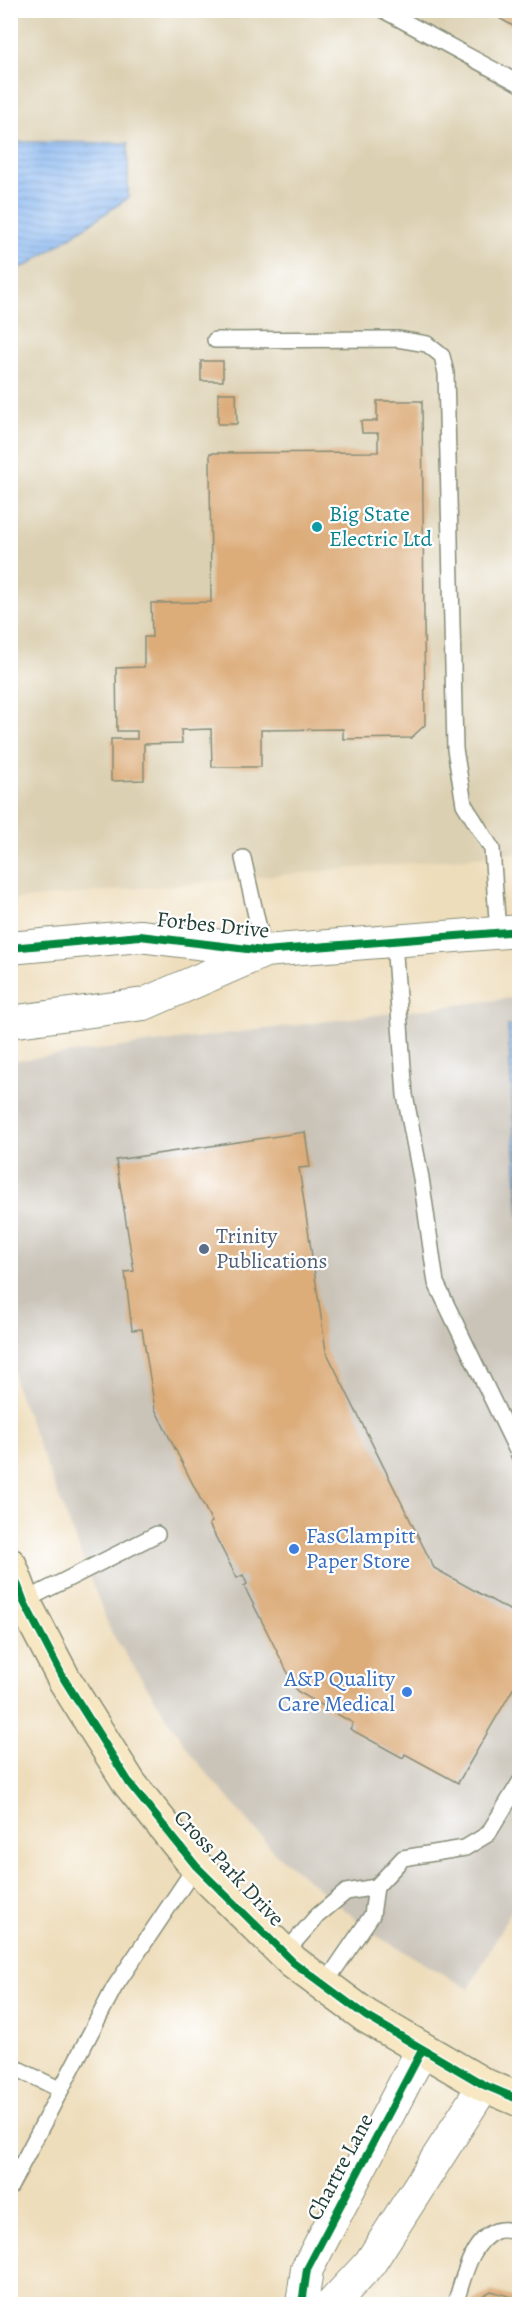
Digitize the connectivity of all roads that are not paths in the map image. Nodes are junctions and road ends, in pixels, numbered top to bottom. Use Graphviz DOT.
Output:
graph roads {
  1 [pos="382,10"];
  2 [pos="519,84"];
  3 [pos="215,340"];
  4 [pos="243,858"];
  5 [pos="509,932"];
  6 [pos="394,941"];
  7 [pos="10,948"];
  8 [pos="264,951"];
  9 [pos="10,1022"];
  10 [pos="519,1457"];
  11 [pos="158,1534"];
  12 [pos="10,1565"];
  13 [pos="17,1604"];
  14 [pos="519,1782"];
  15 [pos="196,1866"];
  16 [pos="376,1887"];
  17 [pos="285,1953"];
  18 [pos="324,1985"];
  19 [pos="422,2050"];
  20 [pos="10,2066"];
  21 [pos="484,2085"];
  22 [pos="61,2090"];
  23 [pos="519,2100"];
  24 [pos="10,2187"];
  25 [pos="519,2232"];
  26 [pos="302,2304"];
  27 [pos="332,2304"];
  28 [pos="456,2304"];
  1 -- 2 [label="lane"];
  3 -- 5 [label="lane"];
  4 -- 8 [label="lane"];
  5 -- 6 [label="street, Forbes Drive"];
  6 -- 8 [label="street, Forbes Drive"];
  6 -- 10 [label="lane"];
  7 -- 8 [label="street, Forbes Drive"];
  8 -- 9 [label="street, Forbes Drive"];
  11 -- 13 [label="lane"];
  12 -- 13 [label="street, Cross Park Drive"];
  13 -- 15 [label="street, Cross Park Drive"];
  14 -- 16 [label="lane"];
  15 -- 17 [label="street, Cross Park Drive"];
  15 -- 22 [label="lane"];
  16 -- 17 [label="lane"];
  16 -- 18 [label="lane"];
  17 -- 18 [label="street, Cross Park Drive"];
  18 -- 19 [label="street, Cross Park Drive"];
  19 -- 21 [label="street, Cross Park Drive"];
  19 -- 26 [label="street, Chartre Lane"];
  20 -- 22 [label="lane"];
  21 -- 23 [label="street, Cross Park Drive"];
  21 -- 27 [label="street"];
  22 -- 24 [label="lane"];
  25 -- 28 [label="lane"];
}
